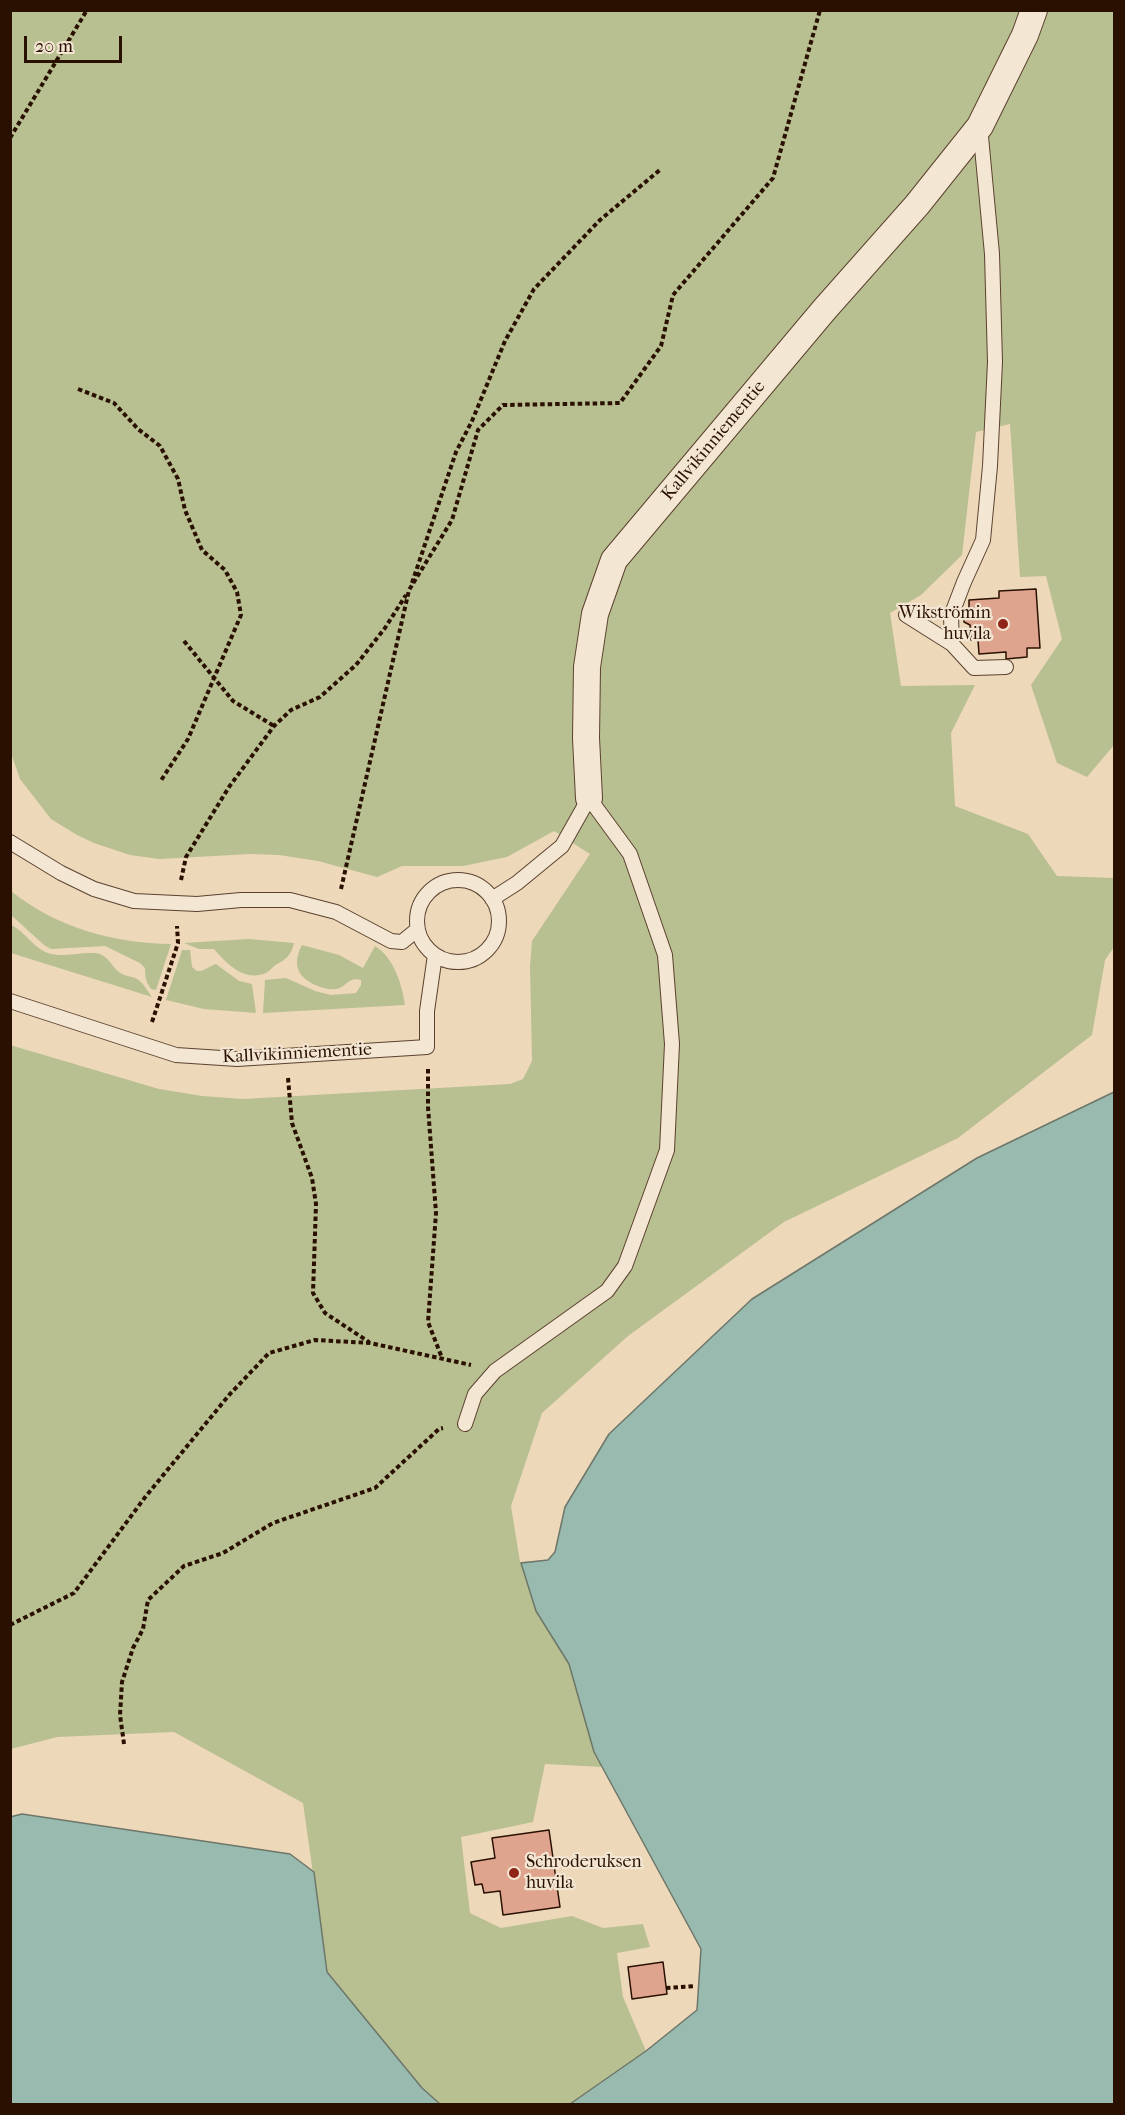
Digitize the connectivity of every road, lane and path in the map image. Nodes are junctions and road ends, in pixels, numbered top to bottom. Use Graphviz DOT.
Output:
graph roads {
  1 [pos="87,10"];
  2 [pos="820,10"];
  3 [pos="1034,10"];
  4 [pos="980,126"];
  5 [pos="10,138"];
  6 [pos="661,169"];
  7 [pos="78,389"];
  8 [pos="409,590"];
  9 [pos="906,615"];
  10 [pos="184,641"];
  11 [pos="952,644"];
  12 [pos="1006,668"];
  13 [pos="214,676"];
  14 [pos="274,726"];
  15 [pos="160,782"];
  16 [pos="589,798"];
  17 [pos="10,842"];
  18 [pos="492,899"];
  19 [pos="176,903"];
  20 [pos="336,912"];
  21 [pos="418,929"];
  22 [pos="435,956"];
  23 [pos="10,1001"];
  24 [pos="152,1023"];
  25 [pos="428,1047"];
  26 [pos="287,1057"];
  27 [pos="370,1343"];
  28 [pos="443,1359"];
  29 [pos="495,1371"];
  30 [pos="465,1424"];
  31 [pos="10,1625"];
  32 [pos="124,1744"];
  33 [pos="695,1986"];
  34 [pos="666,1988"];
  1 -- 5 [label="path"];
  2 -- 8 [label="path"];
  3 -- 4 [label="street, Kallvikinniementie"];
  4 -- 11 [label="lane"];
  4 -- 16 [label="street, Kallvikinniementie"];
  6 -- 8 [label="path"];
  7 -- 13 [label="path"];
  8 -- 14 [label="path"];
  8 -- 20 [label="path"];
  9 -- 11 [label="lane"];
  10 -- 13 [label="path"];
  11 -- 12 [label="lane"];
  13 -- 14 [label="path"];
  13 -- 15 [label="path"];
  14 -- 19 [label="path"];
  16 -- 18 [label="lane"];
  16 -- 29 [label="lane"];
  17 -- 19 [label="lane"];
  18 -- 21 [label="lane"];
  18 -- 22 [label="lane"];
  19 -- 20 [label="lane"];
  19 -- 24 [label="path"];
  20 -- 21 [label="lane"];
  21 -- 22 [label="lane"];
  22 -- 25 [label="lane"];
  23 -- 26 [label="lane, Kallvikinniementie"];
  25 -- 26 [label="lane, Kallvikinniementie"];
  25 -- 28 [label="path"];
  26 -- 27 [label="path"];
  27 -- 28 [label="path"];
  27 -- 31 [label="path"];
  28 -- 29 [label="path"];
  29 -- 30 [label="lane"];
  30 -- 32 [label="path"];
  33 -- 34 [label="path"];
}
